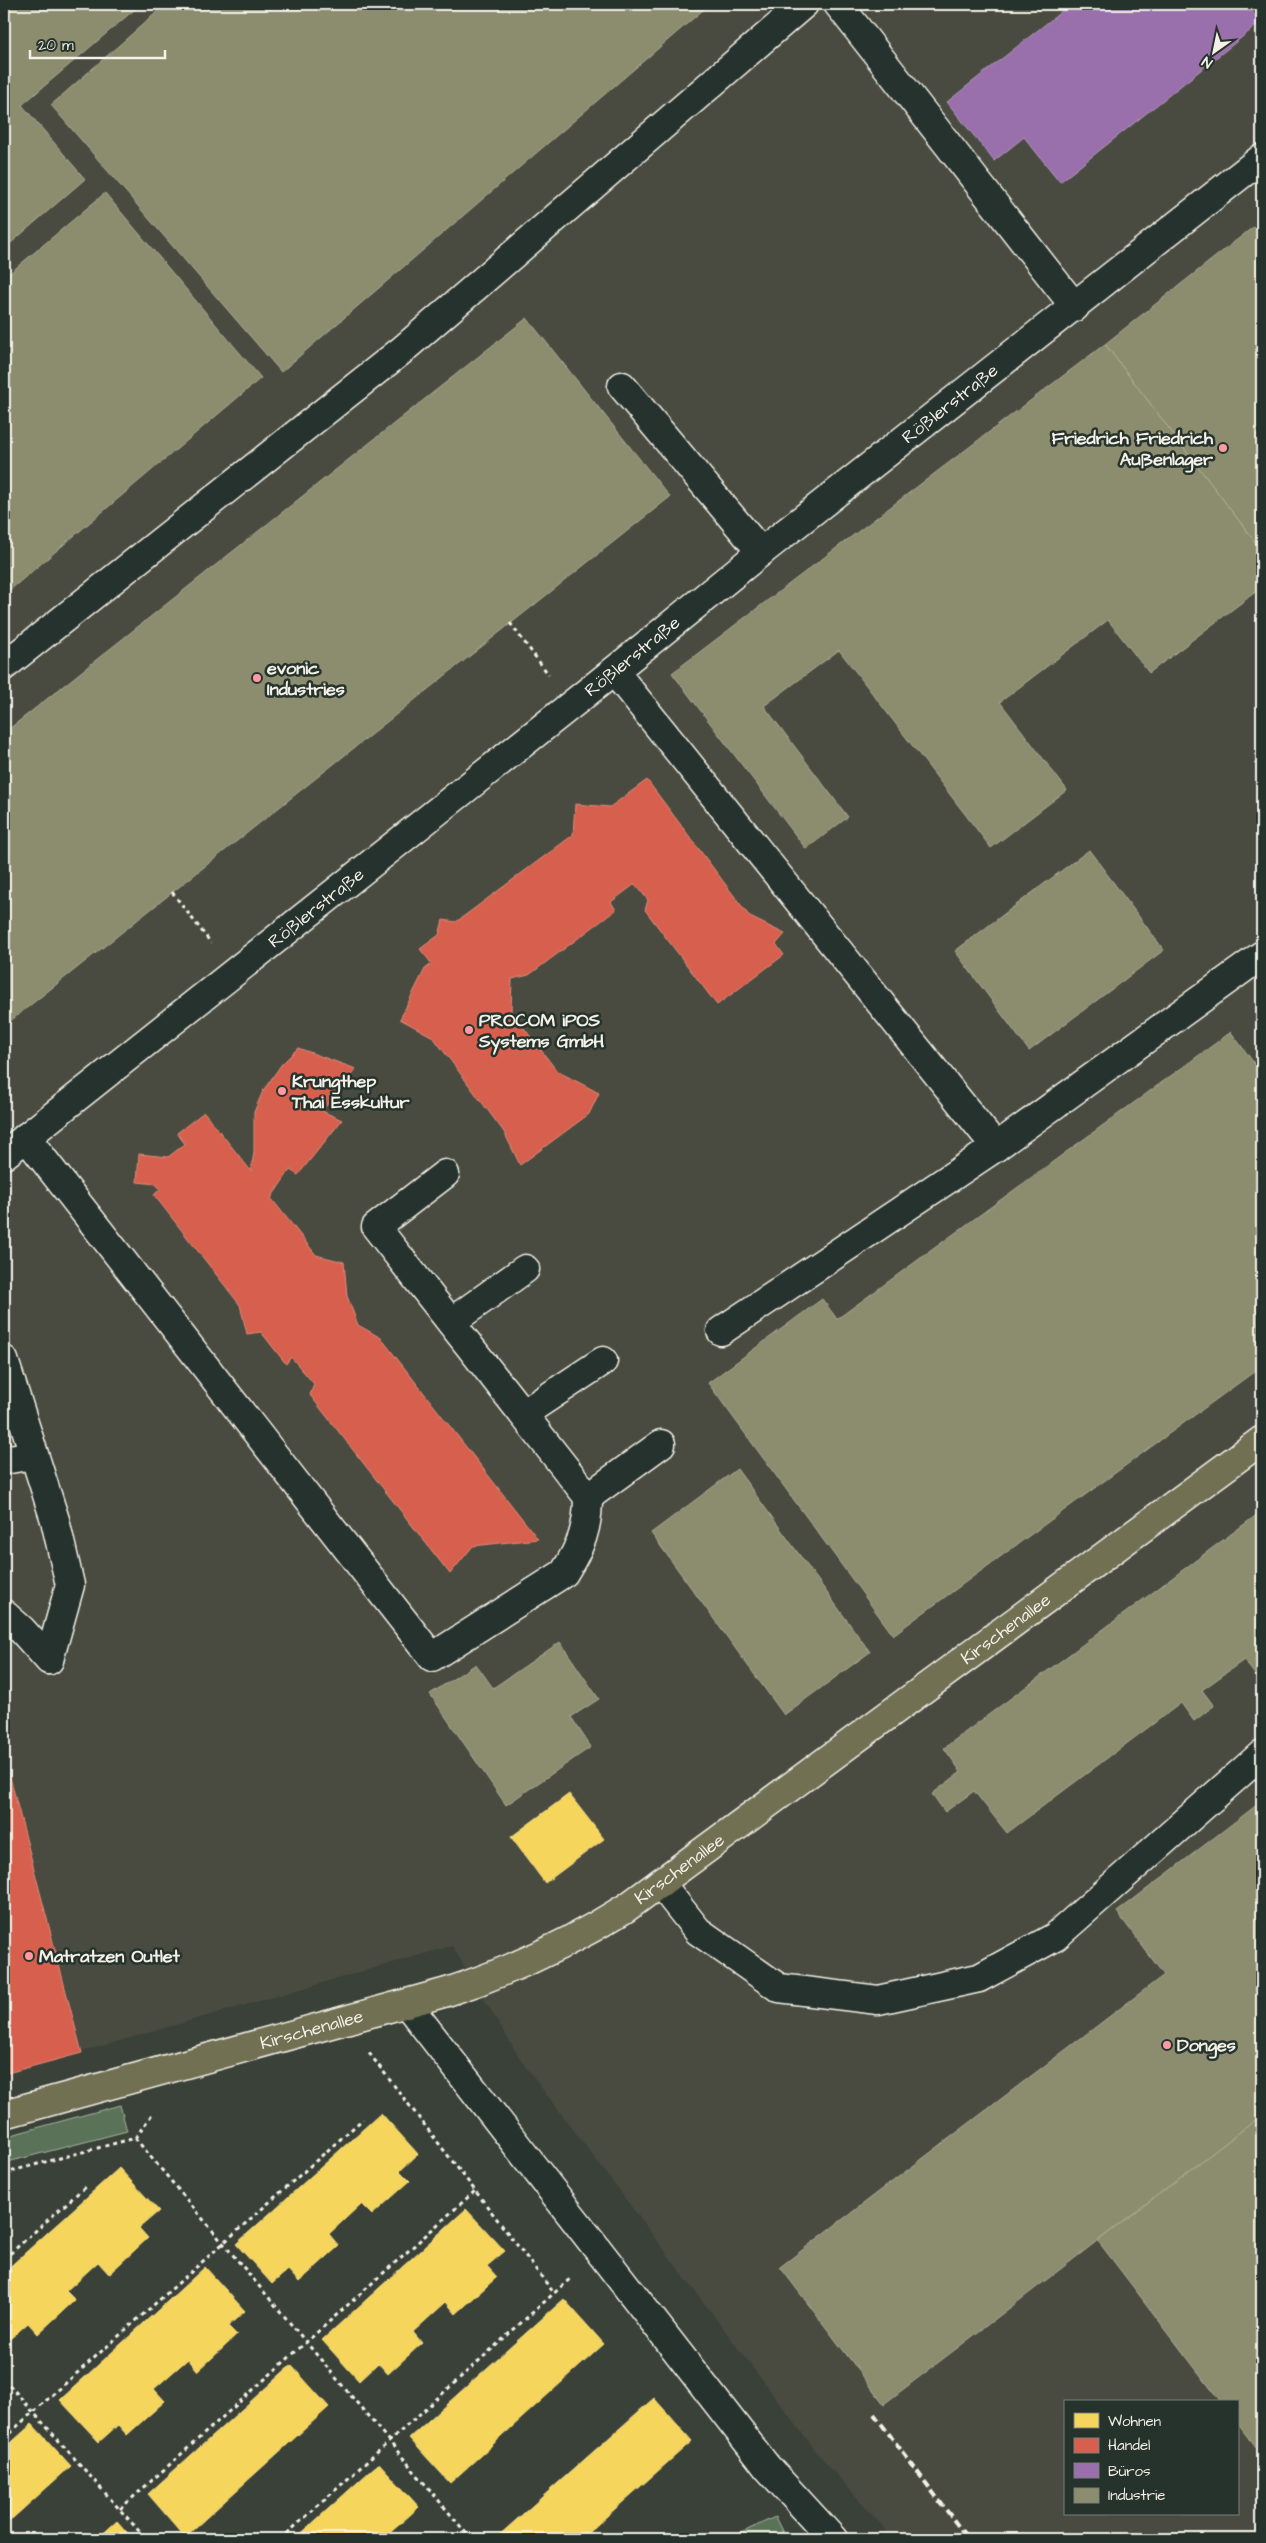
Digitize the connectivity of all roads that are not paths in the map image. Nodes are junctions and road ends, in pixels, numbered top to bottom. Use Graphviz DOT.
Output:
graph roads {
  1 [pos="804,4"];
  2 [pos="838,4"];
  3 [pos="1262,158"];
  4 [pos="1074,307"];
  5 [pos="622,386"];
  6 [pos="761,552"];
  7 [pos="4,666"];
  8 [pos="614,671"];
  9 [pos="1262,955"];
  10 [pos="26,1137"];
  11 [pos="996,1147"];
  12 [pos="4,1155"];
  13 [pos="445,1174"];
  14 [pos="525,1269"];
  15 [pos="451,1322"];
  16 [pos="721,1331"];
  17 [pos="4,1360"];
  18 [pos="603,1361"];
  19 [pos="523,1414"];
  20 [pos="1262,1440"];
  21 [pos="661,1444"];
  22 [pos="33,1455"];
  23 [pos="4,1460"];
  24 [pos="588,1497"];
  25 [pos="4,1614"];
  26 [pos="1262,1754"];
  27 [pos="660,1883"];
  28 [pos="407,2004"];
  29 [pos="4,2114"];
  30 [pos="833,2539"];
  1 -- 7 [label="street"];
  2 -- 4 [label="street"];
  3 -- 4 [label="street, Rößlerstraße"];
  4 -- 6 [label="street, Rößlerstraße"];
  5 -- 6 [label="street"];
  6 -- 8 [label="street, Rößlerstraße"];
  8 -- 10 [label="street, Rößlerstraße"];
  8 -- 11 [label="street"];
  9 -- 11 [label="street"];
  10 -- 12 [label="street, Rößlerstraße"];
  10 -- 24 [label="street"];
  11 -- 16 [label="street"];
  13 -- 15 [label="street"];
  14 -- 15 [label="street"];
  15 -- 19 [label="street"];
  17 -- 22 [label="street"];
  18 -- 19 [label="street"];
  19 -- 24 [label="street"];
  20 -- 27 [label="main road, Kirschenallee"];
  21 -- 24 [label="street"];
  22 -- 23 [label="street"];
  22 -- 25 [label="street"];
  26 -- 27 [label="street"];
  27 -- 28 [label="main road, Kirschenallee"];
  28 -- 29 [label="main road, Kirschenallee"];
  28 -- 30 [label="street"];
}
